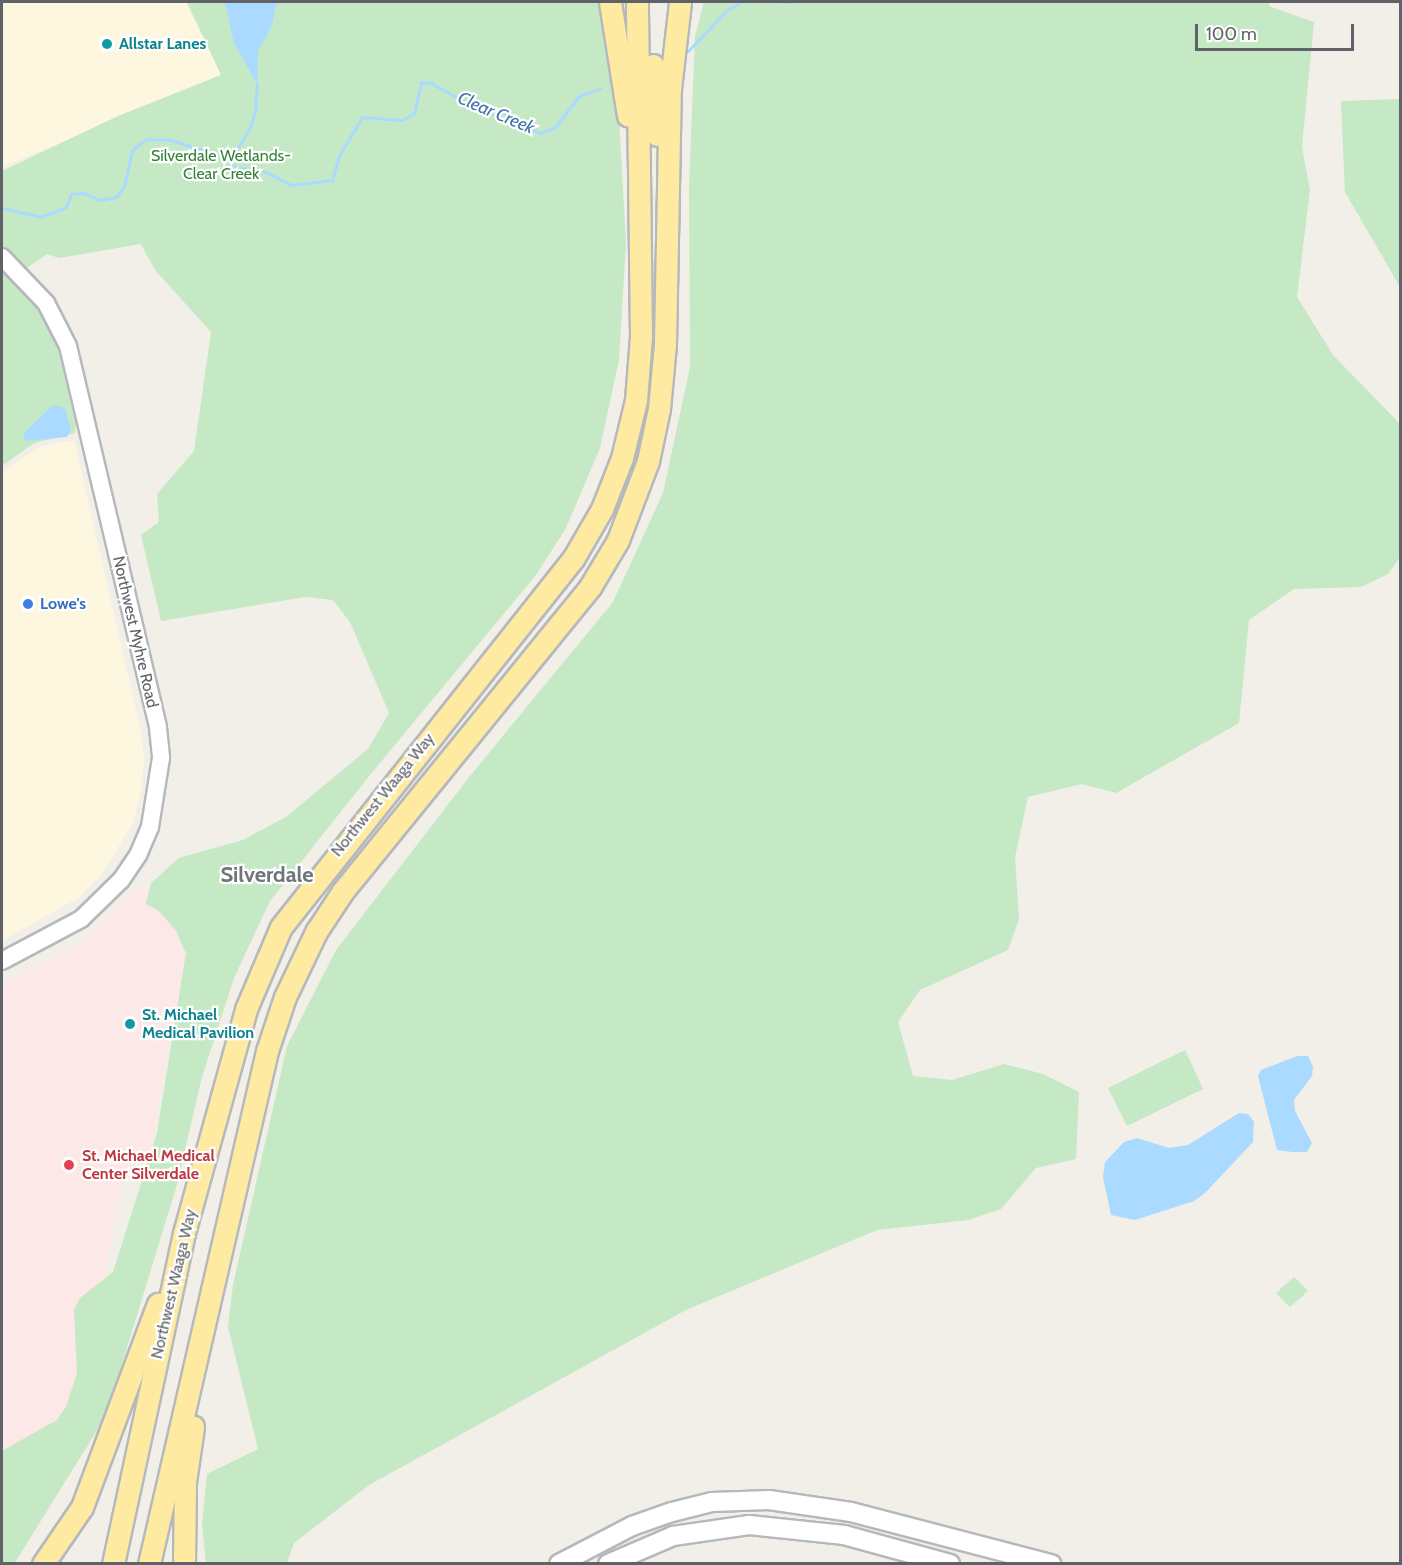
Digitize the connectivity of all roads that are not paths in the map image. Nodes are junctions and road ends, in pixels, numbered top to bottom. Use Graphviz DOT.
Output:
graph roads {
  1 [pos="610,2"];
  2 [pos="637,2"];
  3 [pos="651,2"];
  4 [pos="680,2"];
  5 [pos="641,230"];
  6 [pos="2,257"];
  7 [pos="664,271"];
  8 [pos="2,961"];
  9 [pos="184,1233"];
  10 [pos="217,1263"];
  11 [pos="43,1563"];
  12 [pos="113,1563"];
  13 [pos="149,1563"];
  14 [pos="184,1563"];
  15 [pos="559,1563"];
  16 [pos="608,1563"];
  17 [pos="950,1563"];
  18 [pos="1051,1563"];
  1 -- 5 [label="highway"];
  2 -- 5 [label="highway"];
  3 -- 7 [label="highway"];
  4 -- 7 [label="highway"];
  5 -- 9 [label="highway, Northwest Waaga Way"];
  6 -- 8 [label="street, Northwest Myhre Road"];
  7 -- 10 [label="highway, Northwest Waaga Way"];
  9 -- 11 [label="highway"];
  9 -- 12 [label="highway, Northwest Waaga Way"];
  10 -- 13 [label="highway, Northwest Waaga Way"];
  10 -- 14 [label="highway"];
  15 -- 18 [label="main road"];
  16 -- 17 [label="main road"];
}
